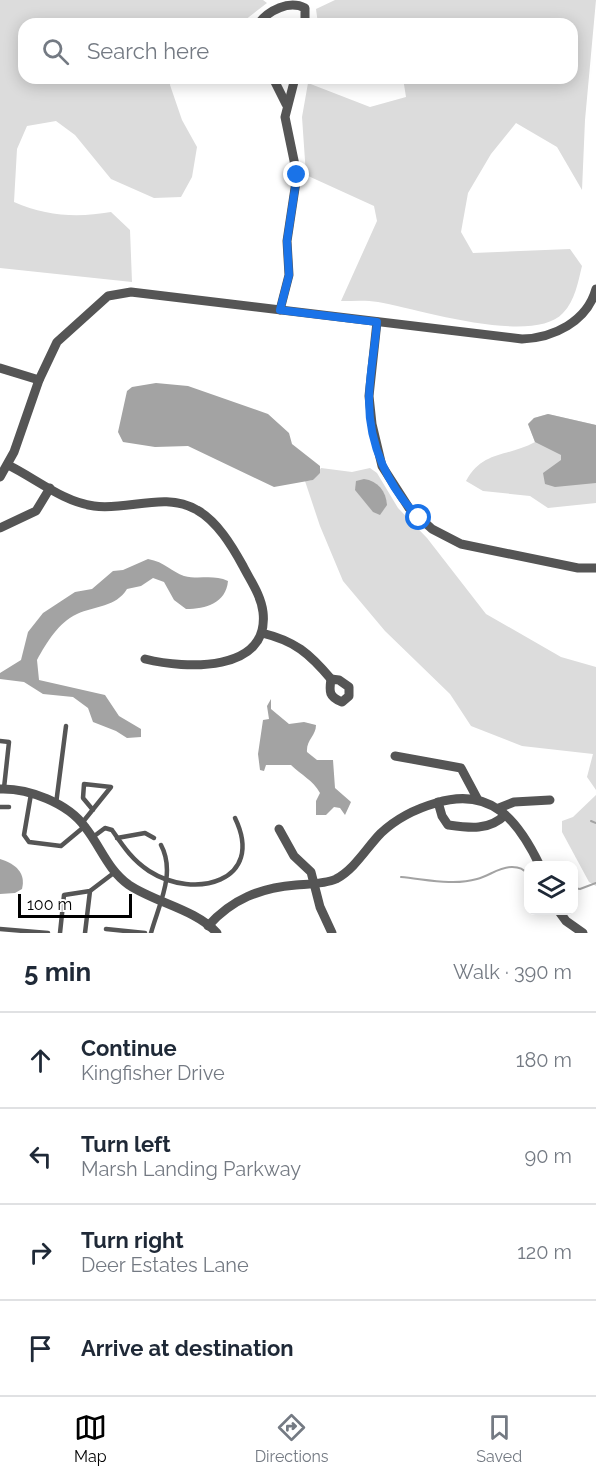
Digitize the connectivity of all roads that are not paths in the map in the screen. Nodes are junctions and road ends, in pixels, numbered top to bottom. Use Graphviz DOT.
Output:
graph roads {
  1 [pos="264,18"];
  2 [pos="305,18"];
  3 [pos="276,84"];
  4 [pos="293,84"];
  5 [pos="286,104"];
  6 [pos="596,289"];
  7 [pos="280,310"];
  8 [pos="377,322"];
  9 [pos="0,368"];
  10 [pos="39,380"];
  11 [pos="8,465"];
  12 [pos="0,477"];
  13 [pos="50,488"];
  14 [pos="0,528"];
  15 [pos="596,568"];
  16 [pos="262,633"];
  17 [pos="145,659"];
  18 [pos="331,679"];
  19 [pos="66,726"];
  20 [pos="0,741"];
  21 [pos="394,756"];
  22 [pos="2,788"];
  23 [pos="31,793"];
  24 [pos="477,798"];
  25 [pos="550,800"];
  26 [pos="438,802"];
  27 [pos="57,804"];
  28 [pos="0,807"];
  29 [pos="9,807"];
  30 [pos="93,810"];
  31 [pos="502,812"];
  32 [pos="235,818"];
  33 [pos="84,825"];
  34 [pos="279,830"];
  35 [pos="92,838"];
  36 [pos="117,838"];
  37 [pos="154,838"];
  38 [pos="161,845"];
  39 [pos="538,861"];
  40 [pos="115,872"];
  41 [pos="167,880"];
  42 [pos="315,883"];
  43 [pos="90,891"];
  44 [pos="160,901"];
  45 [pos="562,915"];
  46 [pos="208,926"];
  47 [pos="0,929"];
  48 [pos="106,930"];
  49 [pos="48,933"];
  50 [pos="60,933"];
  51 [pos="85,933"];
  52 [pos="145,933"];
  53 [pos="151,933"];
  54 [pos="217,933"];
  55 [pos="332,933"];
  56 [pos="583,933"];
  1 -- 2 [label="street"];
  3 -- 5 [label="street"];
  4 -- 5 [label="street"];
  5 -- 7 [label="street"];
  6 -- 8 [label="street"];
  7 -- 8 [label="street"];
  7 -- 10 [label="street"];
  8 -- 15 [label="street"];
  9 -- 10 [label="street"];
  10 -- 11 [label="street"];
  11 -- 12 [label="street"];
  11 -- 13 [label="street"];
  13 -- 14 [label="street"];
  13 -- 16 [label="street"];
  16 -- 17 [label="street"];
  16 -- 18 [label="street"];
  19 -- 27 [label="lane"];
  20 -- 22 [label="lane"];
  21 -- 24 [label="street"];
  22 -- 23 [label="street"];
  23 -- 27 [label="street"];
  23 -- 33 [label="lane"];
  24 -- 26 [label="street"];
  24 -- 31 [label="street"];
  25 -- 31 [label="street"];
  26 -- 31 [label="street"];
  26 -- 42 [label="street"];
  27 -- 33 [label="street"];
  28 -- 29 [label="lane"];
  30 -- 30 [label="lane"];
  30 -- 33 [label="lane"];
  31 -- 39 [label="street"];
  32 -- 41 [label="lane"];
  33 -- 35 [label="street"];
  34 -- 42 [label="street"];
  35 -- 36 [label="lane"];
  35 -- 40 [label="street"];
  36 -- 37 [label="lane"];
  36 -- 41 [label="lane"];
  38 -- 41 [label="lane"];
  40 -- 43 [label="lane"];
  40 -- 44 [label="street"];
  41 -- 44 [label="lane"];
  42 -- 46 [label="street"];
  42 -- 55 [label="street"];
  43 -- 50 [label="lane"];
  43 -- 51 [label="lane"];
  44 -- 46 [label="street"];
  44 -- 53 [label="lane"];
  45 -- 56 [label="street"];
  46 -- 54 [label="street"];
  47 -- 49 [label="lane"];
  48 -- 52 [label="lane"];
}
